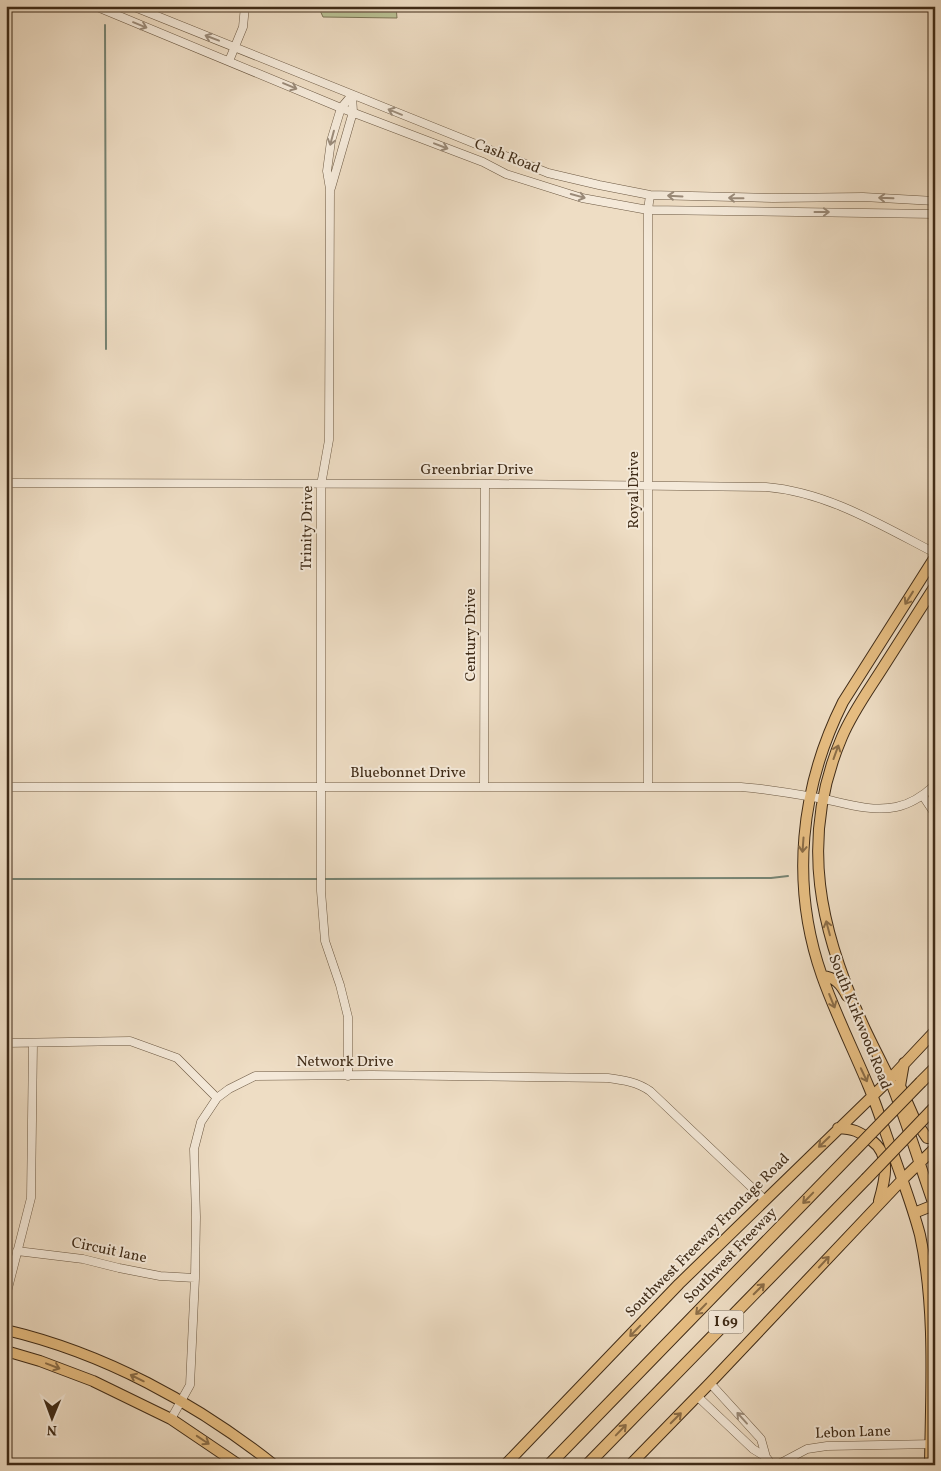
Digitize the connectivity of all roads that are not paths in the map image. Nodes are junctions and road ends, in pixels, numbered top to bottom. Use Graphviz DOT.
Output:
graph roads {
  1 [pos="95,6"];
  2 [pos="132,6"];
  3 [pos="245,6"];
  4 [pos="235,47"];
  5 [pos="229,61"];
  6 [pos="352,95"];
  7 [pos="341,108"];
  8 [pos="353,112"];
  9 [pos="489,149"];
  10 [pos="483,162"];
  11 [pos="557,175"];
  12 [pos="553,189"];
  13 [pos="330,190"];
  14 [pos="650,195"];
  15 [pos="773,198"];
  16 [pos="935,201"];
  17 [pos="648,210"];
  18 [pos="773,212"];
  19 [pos="935,214"];
  20 [pos="6,483"];
  21 [pos="485,484"];
  22 [pos="321,485"];
  23 [pos="648,485"];
  24 [pos="935,553"];
  25 [pos="935,557"];
  26 [pos="935,586"];
  27 [pos="864,669"];
  28 [pos="877,676"];
  29 [pos="830,730"];
  30 [pos="843,736"];
  31 [pos="935,785"];
  32 [pos="320,786"];
  33 [pos="484,786"];
  34 [pos="648,786"];
  35 [pos="6,787"];
  36 [pos="810,796"];
  37 [pos="923,796"];
  38 [pos="823,799"];
  39 [pos="935,814"];
  40 [pos="813,944"];
  41 [pos="843,974"];
  42 [pos="822,976"];
  43 [pos="856,1007"];
  44 [pos="935,1031"];
  45 [pos="6,1043"];
  46 [pos="33,1043"];
  47 [pos="904,1062"];
  48 [pos="935,1068"];
  49 [pos="348,1076"];
  50 [pos="889,1080"];
  51 [pos="872,1096"];
  52 [pos="217,1098"];
  53 [pos="934,1108"];
  54 [pos="838,1128"];
  55 [pos="935,1138"];
  56 [pos="935,1148"];
  57 [pos="920,1164"];
  58 [pos="902,1180"];
  59 [pos="765,1200"];
  60 [pos="878,1205"];
  61 [pos="934,1207"];
  62 [pos="914,1212"];
  63 [pos="17,1251"];
  64 [pos="195,1278"];
  65 [pos="6,1296"];
  66 [pos="6,1330"];
  67 [pos="6,1351"];
  68 [pos="710,1384"];
  69 [pos="697,1396"];
  70 [pos="180,1401"];
  71 [pos="171,1419"];
  72 [pos="933,1444"];
  73 [pos="766,1457"];
  74 [pos="238,1465"];
  75 [pos="274,1465"];
  76 [pos="505,1465"];
  77 [pos="549,1465"];
  78 [pos="587,1465"];
  79 [pos="630,1465"];
  80 [pos="772,1465"];
  81 [pos="777,1465"];
  82 [pos="930,1465"];
  1 -- 5 [label="street, Cash Road, one-way"];
  4 -- 2 [label="street, Cash Road, one-way"];
  3 -- 4 [label="street"];
  4 -- 5 [label="street"];
  4 -- 6 [label="street, Cash Road"];
  5 -- 7 [label="street, Cash Road, one-way"];
  6 -- 7 [label="street, Trinity Drive"];
  6 -- 8 [label="street, Trinity Drive"];
  9 -- 6 [label="street, Cash Road, one-way"];
  7 -- 8 [label="street, Cash Road"];
  7 -- 13 [label="street, Trinity Drive, one-way"];
  8 -- 10 [label="street, Cash Road, one-way"];
  8 -- 13 [label="street, Trinity Drive"];
  9 -- 10 [label="street"];
  9 -- 11 [label="street, Cash Road"];
  10 -- 12 [label="street, Cash Road"];
  11 -- 12 [label="street"];
  11 -- 14 [label="street, Cash Road"];
  12 -- 17 [label="street, Cash Road, one-way"];
  13 -- 22 [label="street, Trinity Drive"];
  15 -- 14 [label="street, Cash Road, one-way"];
  14 -- 17 [label="street, Royal Drive"];
  16 -- 15 [label="street, Cash Road, one-way"];
  15 -- 18 [label="street"];
  17 -- 18 [label="street, Cash Road"];
  17 -- 23 [label="street, Royal Drive"];
  18 -- 19 [label="street, Cash Road, one-way"];
  20 -- 22 [label="street, Greenbriar Drive"];
  21 -- 22 [label="street, Greenbriar Drive"];
  21 -- 23 [label="street, Greenbriar Drive"];
  21 -- 33 [label="street, Century Drive"];
  22 -- 32 [label="street, Trinity Drive"];
  23 -- 24 [label="street, Greenbriar Drive"];
  23 -- 34 [label="street, Royal Drive"];
  25 -- 27 [label="main road, South Kirkwood Road, one-way"];
  26 -- 28 [label="main road, South Kirkwood Road"];
  27 -- 28 [label="main road"];
  27 -- 29 [label="main road, South Kirkwood Road"];
  28 -- 30 [label="main road, South Kirkwood Road"];
  29 -- 30 [label="main road"];
  29 -- 36 [label="main road, South Kirkwood Road"];
  38 -- 30 [label="main road, South Kirkwood Road, one-way"];
  31 -- 37 [label="street, Bluebonnet Drive"];
  32 -- 33 [label="street, Bluebonnet Drive"];
  32 -- 35 [label="street, Bluebonnet Drive"];
  32 -- 49 [label="street, Trinity Drive"];
  33 -- 34 [label="street, Bluebonnet Drive"];
  34 -- 36 [label="street, Bluebonnet Drive"];
  36 -- 38 [label="street, Bluebonnet Drive"];
  36 -- 40 [label="main road, South Kirkwood Road, one-way"];
  37 -- 38 [label="street, Bluebonnet Drive"];
  37 -- 39 [label="street"];
  41 -- 38 [label="main road, South Kirkwood Road, one-way"];
  40 -- 41 [label="main road"];
  40 -- 42 [label="main road, South Kirkwood Road"];
  41 -- 43 [label="main road, South Kirkwood Road"];
  42 -- 43 [label="main road"];
  42 -- 51 [label="main road, South Kirkwood Road, one-way"];
  43 -- 50 [label="main road, South Kirkwood Road"];
  44 -- 47 [label="main road, Southwest Freeway Frontage Road"];
  45 -- 46 [label="street"];
  46 -- 52 [label="street"];
  46 -- 63 [label="street"];
  47 -- 50 [label="main road, Southwest Freeway Frontage Road"];
  47 -- 55 [label="main road"];
  48 -- 77 [label="highway, Southwest Freeway / I 69, one-way, bridge"];
  49 -- 52 [label="street, Network Drive"];
  49 -- 59 [label="street, Network Drive"];
  50 -- 51 [label="main road, Southwest Freeway Frontage Road"];
  50 -- 57 [label="main road, South Kirkwood Road"];
  51 -- 54 [label="main road, Southwest Freeway Frontage Road"];
  51 -- 58 [label="main road, South Kirkwood Road"];
  52 -- 64 [label="street, Network Drive"];
  78 -- 53 [label="highway, I 69, one-way, bridge"];
  54 -- 59 [label="main road, Southwest Freeway Frontage Road, one-way"];
  54 -- 60 [label="main road"];
  56 -- 57 [label="main road"];
  57 -- 58 [label="main road"];
  57 -- 61 [label="main road, South Kirkwood Road"];
  58 -- 60 [label="main road"];
  58 -- 62 [label="main road, South Kirkwood Road"];
  59 -- 76 [label="main road, Southwest Freeway Frontage Road, one-way"];
  68 -- 60 [label="main road, one-way"];
  61 -- 62 [label="main road"];
  62 -- 72 [label="main road, South Kirkwood Road"];
  63 -- 64 [label="street, Circuit lane"];
  63 -- 65 [label="street"];
  64 -- 70 [label="street, Network Drive"];
  70 -- 66 [label="main road, one-way"];
  67 -- 71 [label="main road, one-way"];
  68 -- 69 [label="main road"];
  73 -- 68 [label="street, one-way"];
  69 -- 73 [label="street"];
  79 -- 69 [label="main road, one-way"];
  70 -- 71 [label="street, Network Drive"];
  70 -- 75 [label="main road"];
  71 -- 74 [label="main road, one-way"];
  72 -- 81 [label="street, Lebon Lane"];
  72 -- 82 [label="main road, South Kirkwood Road"];
  73 -- 80 [label="street"];
}
